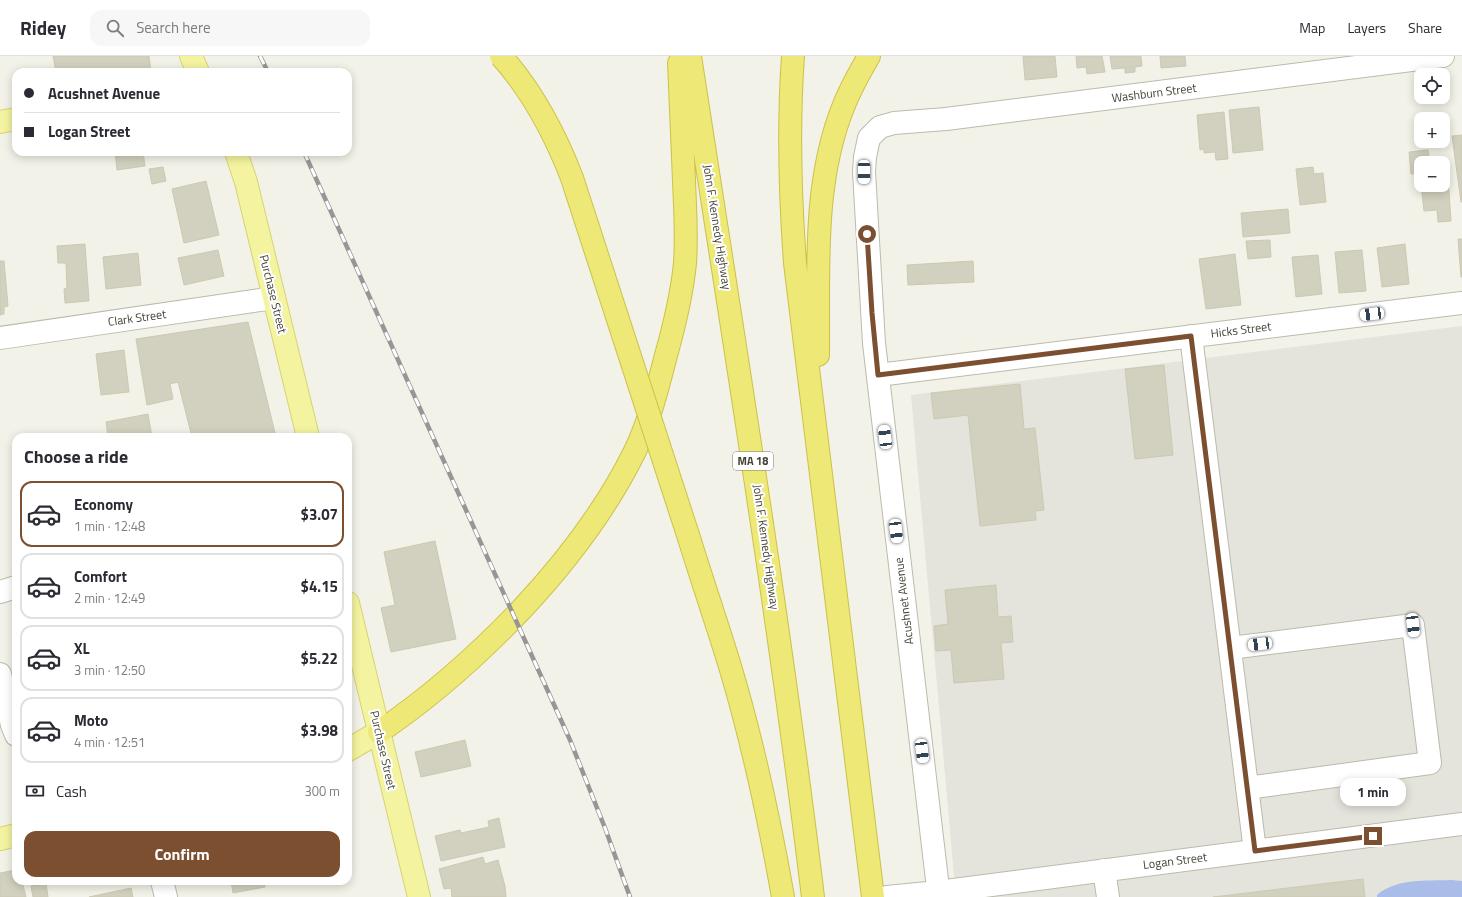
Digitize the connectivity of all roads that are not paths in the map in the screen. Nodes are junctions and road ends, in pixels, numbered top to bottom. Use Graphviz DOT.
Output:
graph roads {
  1 [pos="191,56"];
  2 [pos="501,56"];
  3 [pos="679,56"];
  4 [pos="690,56"];
  5 [pos="793,56"];
  6 [pos="869,56"];
  7 [pos="1443,56"];
  8 [pos="196,68"];
  9 [pos="12,120"];
  10 [pos="0,122"];
  11 [pos="870,138"];
  12 [pos="237,156"];
  13 [pos="274,298"];
  14 [pos="1462,303"];
  15 [pos="1191,336"];
  16 [pos="0,338"];
  17 [pos="878,375"];
  18 [pos="307,433"];
  19 [pos="817,440"];
  20 [pos="12,588"];
  21 [pos="0,592"];
  22 [pos="352,620"];
  23 [pos="1230,648"];
  24 [pos="0,674"];
  25 [pos="12,725"];
  26 [pos="379,732"];
  27 [pos="352,748"];
  28 [pos="1247,788"];
  29 [pos="1462,824"];
  30 [pos="12,836"];
  31 [pos="0,839"];
  32 [pos="1255,851"];
  33 [pos="1104,870"];
  34 [pos="163,885"];
  35 [pos="939,894"];
  36 [pos="166,897"];
  37 [pos="419,897"];
  38 [pos="782,897"];
  39 [pos="813,897"];
  40 [pos="872,897"];
  41 [pos="887,897"];
  42 [pos="1108,897"];
  1 -- 8 [label="main road"];
  2 -- 38 [label="highway, bridge"];
  3 -- 26 [label="highway"];
  4 -- 39 [label="highway, John F. Kennedy Highway / MA 18"];
  5 -- 19 [label="highway"];
  6 -- 19 [label="highway"];
  7 -- 11 [label="street, Washburn Street"];
  9 -- 10 [label="main road"];
  11 -- 17 [label="street, Acushnet Avenue"];
  12 -- 13 [label="main road, Purchase Street"];
  13 -- 16 [label="street, Clark Street"];
  13 -- 18 [label="main road, Purchase Street"];
  14 -- 15 [label="street, Hicks Street"];
  15 -- 17 [label="street, Hicks Street"];
  15 -- 23 [label="street"];
  17 -- 35 [label="street, Acushnet Avenue"];
  19 -- 40 [label="highway"];
  20 -- 21 [label="street"];
  22 -- 26 [label="main road, Purchase Street"];
  23 -- 28 [label="street"];
  23 -- 28 [label="street"];
  24 -- 25 [label="street"];
  26 -- 27 [label="main road"];
  26 -- 37 [label="main road, Purchase Street"];
  28 -- 32 [label="street"];
  29 -- 32 [label="street, Logan Street"];
  30 -- 31 [label="main road"];
  32 -- 33 [label="street, Logan Street"];
  33 -- 35 [label="street, Logan Street"];
  33 -- 42 [label="street"];
  34 -- 36 [label="street"];
  35 -- 41 [label="street, Logan Street"];
}
